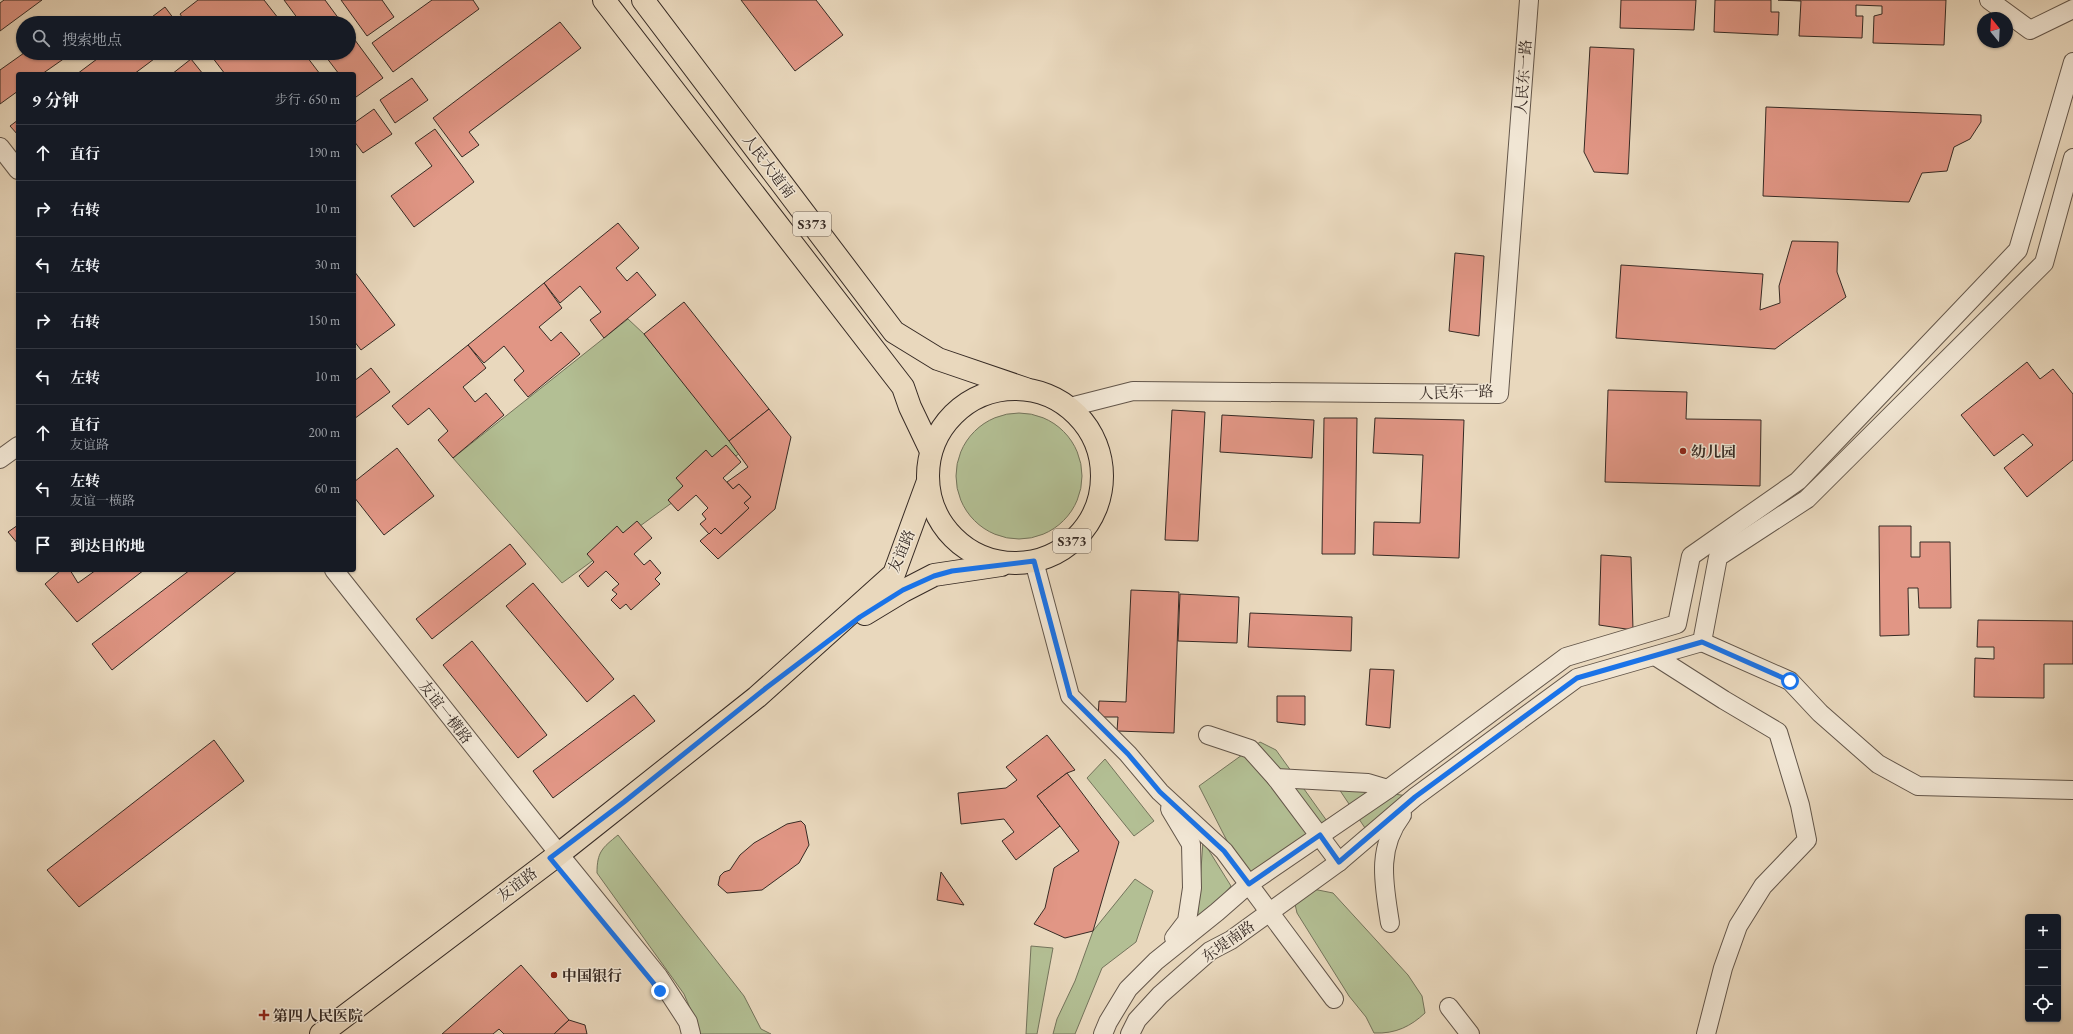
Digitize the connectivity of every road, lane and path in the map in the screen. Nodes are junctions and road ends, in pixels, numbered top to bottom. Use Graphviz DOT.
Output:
graph roads {
  1 [pos="604,0"];
  2 [pos="643,0"];
  3 [pos="1529,0"];
  4 [pos="1989,0"];
  5 [pos="2073,9"];
  6 [pos="2073,62"];
  7 [pos="0,147"];
  8 [pos="2073,158"];
  9 [pos="16,167"];
  10 [pos="1026,389"];
  11 [pos="1070,408"];
  12 [pos="16,447"];
  13 [pos="932,451"];
  14 [pos="0,459"];
  15 [pos="928,481"];
  16 [pos="1034,561"];
  17 [pos="1012,563"];
  18 [pos="336,572"];
  19 [pos="1702,642"];
  20 [pos="1655,656"];
  21 [pos="766,688"];
  22 [pos="1208,735"];
  23 [pos="1276,778"];
  24 [pos="1388,789"];
  25 [pos="2073,790"];
  26 [pos="1160,792"];
  27 [pos="1415,797"];
  28 [pos="1320,835"];
  29 [pos="555,856"];
  30 [pos="1339,862"];
  31 [pos="1249,884"];
  32 [pos="1269,912"];
  33 [pos="1390,923"];
  34 [pos="1156,961"];
  35 [pos="1334,1000"];
  36 [pos="1449,1006"];
  37 [pos="321,1034"];
  38 [pos="680,1034"];
  39 [pos="691,1034"];
  40 [pos="1103,1034"];
  41 [pos="1130,1034"];
  42 [pos="1470,1034"];
  43 [pos="1706,1034"];
  1 -- 13 [label="main road, 人民大道南 / S373"];
  2 -- 10 [label="main road, 人民大道南 / S373"];
  3 -- 11 [label="street, 人民东一路"];
  4 -- 5 [label="street"];
  6 -- 24 [label="street, 东堤南路"];
  7 -- 9 [label="street"];
  8 -- 19 [label="street"];
  10 -- 11 [label="main road, S373"];
  10 -- 13 [label="main road, S373"];
  11 -- 16 [label="main road, S373"];
  12 -- 14 [label="street"];
  13 -- 15 [label="main road, S373"];
  15 -- 17 [label="main road, S373"];
  15 -- 21 [label="main road, 友谊路 / S373"];
  16 -- 17 [label="main road, S373"];
  16 -- 26 [label="street"];
  17 -- 21 [label="main road, 友谊路 / S373"];
  18 -- 29 [label="street, 友谊一横路"];
  19 -- 20 [label="street"];
  19 -- 25 [label="street"];
  20 -- 27 [label="street"];
  20 -- 43 [label="street"];
  21 -- 29 [label="main road, 友谊路 / S373"];
  22 -- 23 [label="street"];
  23 -- 24 [label="street"];
  23 -- 28 [label="street"];
  24 -- 28 [label="street, 东堤南路"];
  26 -- 31 [label="street"];
  26 -- 34 [label="street"];
  27 -- 30 [label="street, 东堤南路"];
  27 -- 33 [label="street"];
  28 -- 30 [label="street"];
  28 -- 31 [label="street, 东堤南路"];
  29 -- 37 [label="main road, 友谊路 / S373"];
  29 -- 38 [label="street, 友谊一横路"];
  29 -- 39 [label="street"];
  30 -- 32 [label="street, 东堤南路"];
  31 -- 32 [label="street"];
  31 -- 34 [label="street, 东堤南路"];
  32 -- 35 [label="street"];
  32 -- 41 [label="street, 东堤南路"];
  34 -- 40 [label="street, 东堤南路"];
  36 -- 42 [label="street"];
}
